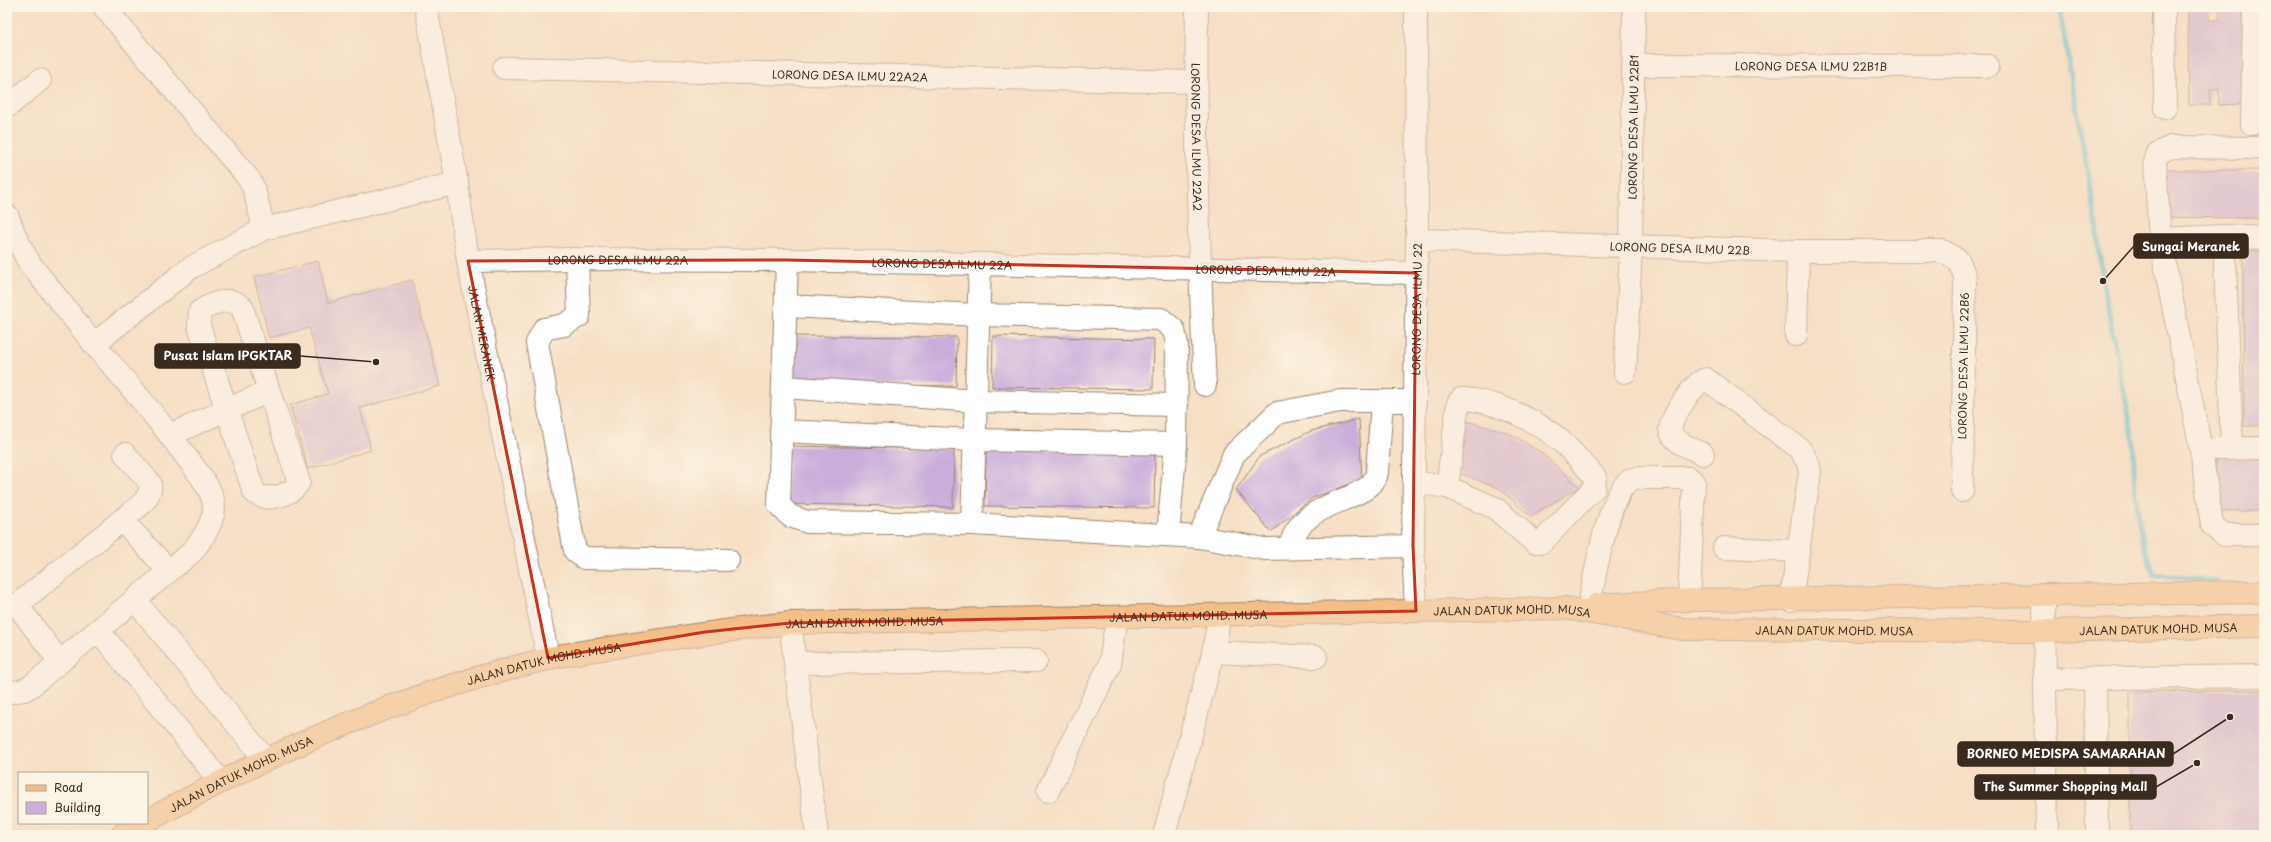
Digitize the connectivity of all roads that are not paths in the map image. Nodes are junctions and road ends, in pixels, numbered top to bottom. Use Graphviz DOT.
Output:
graph roads {
  1 [pos="104,7"];
  2 [pos="426,7"];
  3 [pos="1197,7"];
  4 [pos="1416,7"];
  5 [pos="1634,7"];
  6 [pos="2164,7"];
  7 [pos="2254,7"];
  8 [pos="1634,65"];
  9 [pos="1988,66"];
  10 [pos="504,68"];
  11 [pos="40,80"];
  12 [pos="1196,82"];
  13 [pos="7,107"];
  14 [pos="2166,108"];
  15 [pos="2252,124"];
  16 [pos="2264,148"];
  17 [pos="457,184"];
  18 [pos="7,215"];
  19 [pos="264,230"];
  20 [pos="2224,236"];
  21 [pos="2264,238"];
  22 [pos="2160,239"];
  23 [pos="1416,240"];
  24 [pos="1630,248"];
  25 [pos="1798,251"];
  26 [pos="1943,251"];
  27 [pos="577,259"];
  28 [pos="787,260"];
  29 [pos="468,261"];
  30 [pos="980,264"];
  31 [pos="1200,267"];
  32 [pos="1416,272"];
  33 [pos="786,306"];
  34 [pos="978,315"];
  35 [pos="1796,335"];
  36 [pos="94,344"];
  37 [pos="1625,372"];
  38 [pos="1205,385"];
  39 [pos="784,387"];
  40 [pos="269,391"];
  41 [pos="976,401"];
  42 [pos="1382,401"];
  43 [pos="1415,401"];
  44 [pos="1177,405"];
  45 [pos="228,410"];
  46 [pos="781,431"];
  47 [pos="170,435"];
  48 [pos="975,440"];
  49 [pos="1176,444"];
  50 [pos="2232,448"];
  51 [pos="2264,448"];
  52 [pos="2201,450"];
  53 [pos="125,454"];
  54 [pos="1703,454"];
  55 [pos="1414,482"];
  56 [pos="1447,487"];
  57 [pos="1962,491"];
  58 [pos="122,520"];
  59 [pos="972,524"];
  60 [pos="1168,535"];
  61 [pos="2264,535"];
  62 [pos="1199,537"];
  63 [pos="1413,546"];
  64 [pos="1290,548"];
  65 [pos="1724,548"];
  66 [pos="1796,550"];
  67 [pos="728,560"];
  68 [pos="169,571"];
  69 [pos="2264,592"];
  70 [pos="2044,596"];
  71 [pos="135,600"];
  72 [pos="1688,600"];
  73 [pos="1791,600"];
  74 [pos="1589,605"];
  75 [pos="1565,608"];
  76 [pos="12,609"];
  77 [pos="1416,611"];
  78 [pos="1220,615"];
  79 [pos="1117,617"];
  80 [pos="790,623"];
  81 [pos="2264,626"];
  82 [pos="98,630"];
  83 [pos="2046,631"];
  84 [pos="1213,652"];
  85 [pos="1316,657"];
  86 [pos="548,658"];
  87 [pos="1036,661"];
  88 [pos="60,662"];
  89 [pos="796,664"];
  90 [pos="2264,676"];
  91 [pos="2047,679"];
  92 [pos="2095,679"];
  93 [pos="7,694"];
  94 [pos="265,759"];
  95 [pos="220,781"];
  96 [pos="1048,791"];
  97 [pos="148,820"];
  98 [pos="142,824"];
  99 [pos="122,835"];
  100 [pos="817,835"];
  101 [pos="1164,835"];
  102 [pos="2047,835"];
  103 [pos="2097,835"];
  1 -- 19 [label="street"];
  2 -- 17 [label="street, JALAN MERANEK"];
  3 -- 12 [label="street, LORONG DESA ILMU 22A2"];
  4 -- 23 [label="street, LORONG DESA ILMU 22"];
  5 -- 8 [label="street, LORONG DESA ILMU 22B1"];
  6 -- 14 [label="street"];
  7 -- 15 [label="street"];
  8 -- 9 [label="street, LORONG DESA ILMU 22B1B"];
  8 -- 24 [label="street, LORONG DESA ILMU 22B1"];
  10 -- 12 [label="street, LORONG DESA ILMU 22A2A"];
  11 -- 13 [label="street"];
  12 -- 31 [label="street, LORONG DESA ILMU 22A2"];
  16 -- 22 [label="street"];
  17 -- 19 [label="street"];
  17 -- 29 [label="street, JALAN MERANEK"];
  18 -- 36 [label="street"];
  19 -- 36 [label="street"];
  20 -- 21 [label="street"];
  20 -- 22 [label="street"];
  20 -- 50 [label="street"];
  22 -- 52 [label="street"];
  23 -- 24 [label="street, LORONG DESA ILMU 22B"];
  23 -- 32 [label="street, LORONG DESA ILMU 22"];
  24 -- 25 [label="street, LORONG DESA ILMU 22B"];
  24 -- 37 [label="street, LORONG DESA ILMU 22B1"];
  25 -- 26 [label="street, LORONG DESA ILMU 22B"];
  25 -- 35 [label="street"];
  26 -- 57 [label="street, LORONG DESA ILMU 22B6"];
  27 -- 28 [label="street, LORONG DESA ILMU 22A"];
  27 -- 29 [label="street, LORONG DESA ILMU 22A"];
  27 -- 67 [label="street"];
  28 -- 30 [label="street, LORONG DESA ILMU 22A"];
  28 -- 33 [label="street"];
  29 -- 86 [label="street, JALAN MERANEK"];
  30 -- 31 [label="street, LORONG DESA ILMU 22A"];
  30 -- 34 [label="street"];
  31 -- 32 [label="street, LORONG DESA ILMU 22A"];
  31 -- 38 [label="street, LORONG DESA ILMU 22A2"];
  32 -- 43 [label="street, LORONG DESA ILMU 22"];
  33 -- 34 [label="street"];
  33 -- 39 [label="street"];
  34 -- 41 [label="street"];
  34 -- 44 [label="street"];
  36 -- 47 [label="street"];
  39 -- 41 [label="street"];
  39 -- 46 [label="street"];
  40 -- 45 [label="street"];
  40 -- 45 [label="street"];
  40 -- 45 [label="street"];
  41 -- 44 [label="street"];
  41 -- 48 [label="street"];
  42 -- 43 [label="street"];
  42 -- 62 [label="street"];
  42 -- 64 [label="street"];
  43 -- 55 [label="street, LORONG DESA ILMU 22"];
  44 -- 49 [label="street"];
  45 -- 47 [label="street"];
  46 -- 48 [label="street"];
  46 -- 59 [label="street"];
  47 -- 68 [label="street"];
  48 -- 49 [label="street"];
  48 -- 59 [label="street"];
  49 -- 60 [label="street"];
  50 -- 51 [label="street"];
  50 -- 52 [label="street"];
  52 -- 61 [label="street"];
  53 -- 58 [label="street"];
  54 -- 66 [label="street"];
  55 -- 56 [label="street"];
  55 -- 63 [label="street, LORONG DESA ILMU 22"];
  56 -- 56 [label="street"];
  58 -- 68 [label="street"];
  58 -- 76 [label="street"];
  59 -- 60 [label="street"];
  60 -- 62 [label="street"];
  62 -- 64 [label="street"];
  63 -- 64 [label="street"];
  63 -- 77 [label="street, LORONG DESA ILMU 22"];
  65 -- 66 [label="street"];
  66 -- 73 [label="street"];
  68 -- 71 [label="street"];
  69 -- 70 [label="main road, JALAN DATUK MOHD. MUSA"];
  70 -- 73 [label="main road, JALAN DATUK MOHD. MUSA"];
  70 -- 83 [label="street"];
  71 -- 82 [label="street"];
  71 -- 94 [label="street"];
  72 -- 73 [label="main road, JALAN DATUK MOHD. MUSA"];
  72 -- 74 [label="main road, JALAN DATUK MOHD. MUSA"];
  72 -- 74 [label="street"];
  74 -- 75 [label="main road, JALAN DATUK MOHD. MUSA"];
  75 -- 77 [label="main road, JALAN DATUK MOHD. MUSA"];
  75 -- 83 [label="main road, JALAN DATUK MOHD. MUSA"];
  76 -- 88 [label="street"];
  77 -- 78 [label="main road, JALAN DATUK MOHD. MUSA"];
  78 -- 79 [label="main road, JALAN DATUK MOHD. MUSA"];
  78 -- 84 [label="street"];
  79 -- 80 [label="main road, JALAN DATUK MOHD. MUSA"];
  79 -- 96 [label="street"];
  80 -- 86 [label="main road, JALAN DATUK MOHD. MUSA"];
  80 -- 89 [label="street"];
  81 -- 83 [label="main road, JALAN DATUK MOHD. MUSA"];
  82 -- 88 [label="street"];
  82 -- 95 [label="street"];
  83 -- 91 [label="street"];
  84 -- 85 [label="street"];
  84 -- 101 [label="street"];
  86 -- 94 [label="main road, JALAN DATUK MOHD. MUSA"];
  87 -- 89 [label="street"];
  88 -- 93 [label="street"];
  89 -- 100 [label="street"];
  90 -- 92 [label="street"];
  91 -- 92 [label="street"];
  91 -- 102 [label="street"];
  92 -- 103 [label="street"];
  94 -- 95 [label="main road, JALAN DATUK MOHD. MUSA"];
  95 -- 97 [label="main road, JALAN DATUK MOHD. MUSA"];
  98 -- 99 [label="main road"];
}
